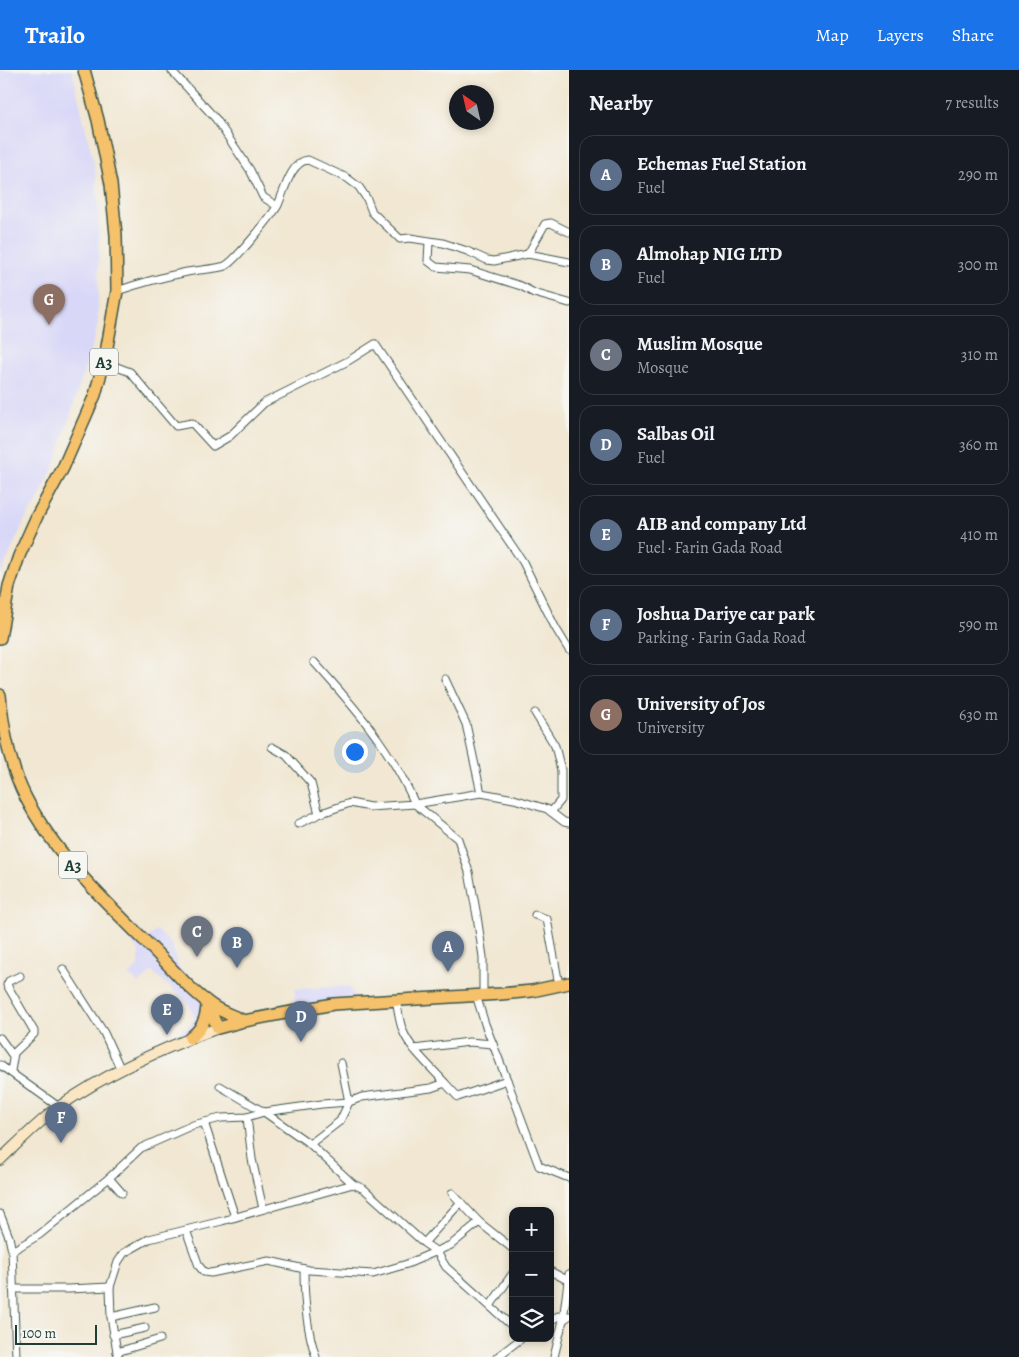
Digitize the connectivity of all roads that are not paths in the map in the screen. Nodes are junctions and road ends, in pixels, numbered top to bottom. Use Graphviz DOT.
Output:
graph roads {
  1 [pos="84,70"];
  2 [pos="171,70"];
  3 [pos="277,206"];
  4 [pos="569,232"];
  5 [pos="429,242"];
  6 [pos="528,254"];
  7 [pos="569,262"];
  8 [pos="117,291"];
  9 [pos="569,303"];
  10 [pos="104,362"];
  11 [pos="0,638"];
  12 [pos="569,650"];
  13 [pos="314,662"];
  14 [pos="445,679"];
  15 [pos="0,695"];
  16 [pos="536,713"];
  17 [pos="272,747"];
  18 [pos="480,793"];
  19 [pos="415,804"];
  20 [pos="551,812"];
  21 [pos="319,814"];
  22 [pos="569,823"];
  23 [pos="298,824"];
  24 [pos="535,915"];
  25 [pos="64,969"];
  26 [pos="20,976"];
  27 [pos="564,984"];
  28 [pos="547,987"];
  29 [pos="569,991"];
  30 [pos="480,995"];
  31 [pos="396,1000"];
  32 [pos="208,1004"];
  33 [pos="244,1021"];
  34 [pos="222,1027"];
  35 [pos="0,1038"];
  36 [pos="190,1038"];
  37 [pos="493,1044"];
  38 [pos="414,1049"];
  39 [pos="14,1056"];
  40 [pos="341,1063"];
  41 [pos="0,1065"];
  42 [pos="121,1070"];
  43 [pos="11,1071"];
  44 [pos="507,1080"];
  45 [pos="445,1083"];
  46 [pos="220,1086"];
  47 [pos="349,1102"];
  48 [pos="59,1107"];
  49 [pos="264,1112"];
  50 [pos="247,1117"];
  51 [pos="204,1122"];
  52 [pos="310,1144"];
  53 [pos="0,1160"];
  54 [pos="109,1178"];
  55 [pos="569,1178"];
  56 [pos="353,1184"];
  57 [pos="122,1193"];
  58 [pos="452,1193"];
  59 [pos="462,1202"];
  60 [pos="263,1209"];
  61 [pos="0,1214"];
  62 [pos="235,1217"];
  63 [pos="479,1222"];
  64 [pos="186,1230"];
  65 [pos="424,1243"];
  66 [pos="509,1246"];
  67 [pos="12,1251"];
  68 [pos="437,1252"];
  69 [pos="304,1269"];
  70 [pos="554,1273"];
  71 [pos="568,1277"];
  72 [pos="509,1279"];
  73 [pos="110,1287"];
  74 [pos="13,1289"];
  75 [pos="490,1306"];
  76 [pos="155,1308"];
  77 [pos="111,1317"];
  78 [pos="554,1318"];
  79 [pos="566,1318"];
  80 [pos="509,1323"];
  81 [pos="145,1328"];
  82 [pos="113,1335"];
  83 [pos="160,1339"];
  84 [pos="517,1342"];
  85 [pos="117,1355"];
  86 [pos="16,1357"];
  87 [pos="316,1357"];
  88 [pos="497,1357"];
  89 [pos="554,1357"];
  1 -- 8 [label="highway, A3"];
  2 -- 3 [label="street"];
  3 -- 5 [label="street"];
  3 -- 8 [label="street"];
  4 -- 6 [label="street"];
  5 -- 6 [label="street"];
  5 -- 9 [label="street"];
  6 -- 7 [label="street"];
  8 -- 10 [label="highway, A3"];
  10 -- 11 [label="highway, A3"];
  10 -- 12 [label="street"];
  13 -- 19 [label="street"];
  14 -- 18 [label="street"];
  15 -- 32 [label="highway, A3"];
  16 -- 20 [label="street"];
  17 -- 21 [label="street"];
  18 -- 19 [label="street"];
  18 -- 20 [label="street"];
  19 -- 21 [label="street"];
  19 -- 30 [label="street"];
  20 -- 22 [label="street"];
  21 -- 23 [label="street"];
  24 -- 27 [label="street"];
  25 -- 42 [label="street"];
  26 -- 39 [label="street"];
  27 -- 28 [label="highway"];
  28 -- 29 [label="highway"];
  28 -- 30 [label="highway"];
  30 -- 31 [label="highway"];
  30 -- 37 [label="street"];
  31 -- 33 [label="highway"];
  31 -- 38 [label="street"];
  32 -- 33 [label="highway, A3"];
  32 -- 34 [label="highway, A3"];
  32 -- 36 [label="highway"];
  33 -- 34 [label="highway"];
  34 -- 36 [label="main road"];
  35 -- 39 [label="street"];
  36 -- 42 [label="main road"];
  37 -- 38 [label="street"];
  37 -- 44 [label="street"];
  38 -- 45 [label="street"];
  39 -- 43 [label="street"];
  40 -- 47 [label="street"];
  41 -- 43 [label="street"];
  42 -- 48 [label="main road"];
  43 -- 48 [label="street"];
  44 -- 45 [label="street"];
  44 -- 55 [label="street"];
  45 -- 47 [label="street"];
  46 -- 49 [label="street"];
  47 -- 49 [label="street"];
  47 -- 52 [label="street"];
  48 -- 53 [label="main road"];
  49 -- 50 [label="street"];
  49 -- 52 [label="street"];
  50 -- 51 [label="street"];
  50 -- 60 [label="street"];
  51 -- 54 [label="street"];
  51 -- 62 [label="street"];
  52 -- 56 [label="street"];
  54 -- 57 [label="street"];
  54 -- 67 [label="street"];
  56 -- 60 [label="street"];
  56 -- 65 [label="street"];
  58 -- 59 [label="street"];
  59 -- 63 [label="street"];
  59 -- 65 [label="street"];
  60 -- 62 [label="street"];
  61 -- 67 [label="street"];
  62 -- 64 [label="street"];
  63 -- 66 [label="street"];
  63 -- 68 [label="street"];
  64 -- 69 [label="street"];
  64 -- 73 [label="street"];
  65 -- 68 [label="street"];
  67 -- 74 [label="street"];
  68 -- 69 [label="street"];
  68 -- 75 [label="street"];
  69 -- 87 [label="street"];
  70 -- 71 [label="street"];
  71 -- 79 [label="street"];
  72 -- 75 [label="street"];
  73 -- 74 [label="street"];
  73 -- 77 [label="street"];
  74 -- 86 [label="street"];
  75 -- 80 [label="street"];
  76 -- 77 [label="street"];
  77 -- 82 [label="street"];
  78 -- 79 [label="street"];
  79 -- 89 [label="street"];
  81 -- 82 [label="street"];
  82 -- 85 [label="street"];
  83 -- 85 [label="street"];
  84 -- 88 [label="street"];
}
